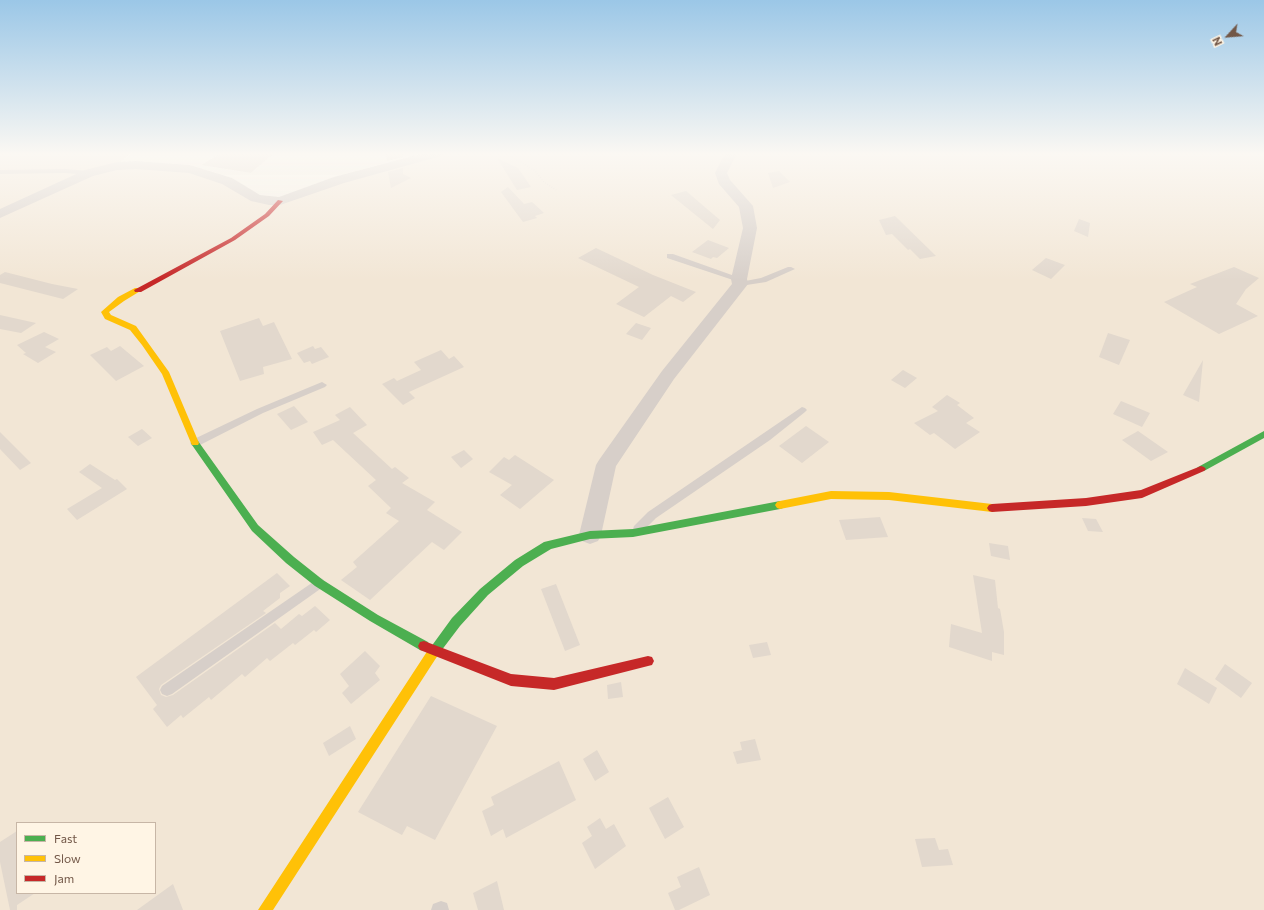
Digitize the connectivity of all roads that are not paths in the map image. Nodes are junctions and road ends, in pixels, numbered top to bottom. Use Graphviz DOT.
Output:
graph roads {
  1 [pos="40,195"];
  2 [pos="252,195"];
  3 [pos="296,195"];
  4 [pos="737,195"];
  5 [pos="280,201"];
  6 [pos="0,214"];
  7 [pos="670,256"];
  8 [pos="791,269"];
  9 [pos="739,282"];
  10 [pos="322,385"];
  11 [pos="802,410"];
  12 [pos="1264,434"];
  13 [pos="195,443"];
  14 [pos="633,533"];
  15 [pos="590,536"];
  16 [pos="319,583"];
  17 [pos="434,651"];
  18 [pos="648,661"];
  19 [pos="167,690"];
  20 [pos="265,910"];
  1 -- 6 [label="street"];
  2 -- 5 [label="street"];
  3 -- 5 [label="street"];
  4 -- 9 [label="street"];
  5 -- 13 [label="street"];
  7 -- 9 [label="lane"];
  8 -- 9 [label="lane"];
  9 -- 15 [label="street"];
  10 -- 13 [label="lane"];
  11 -- 14 [label="lane"];
  12 -- 14 [label="street"];
  13 -- 16 [label="street"];
  14 -- 15 [label="street"];
  15 -- 17 [label="street"];
  16 -- 17 [label="street"];
  16 -- 19 [label="lane"];
  17 -- 18 [label="street"];
  17 -- 20 [label="street"];
}
